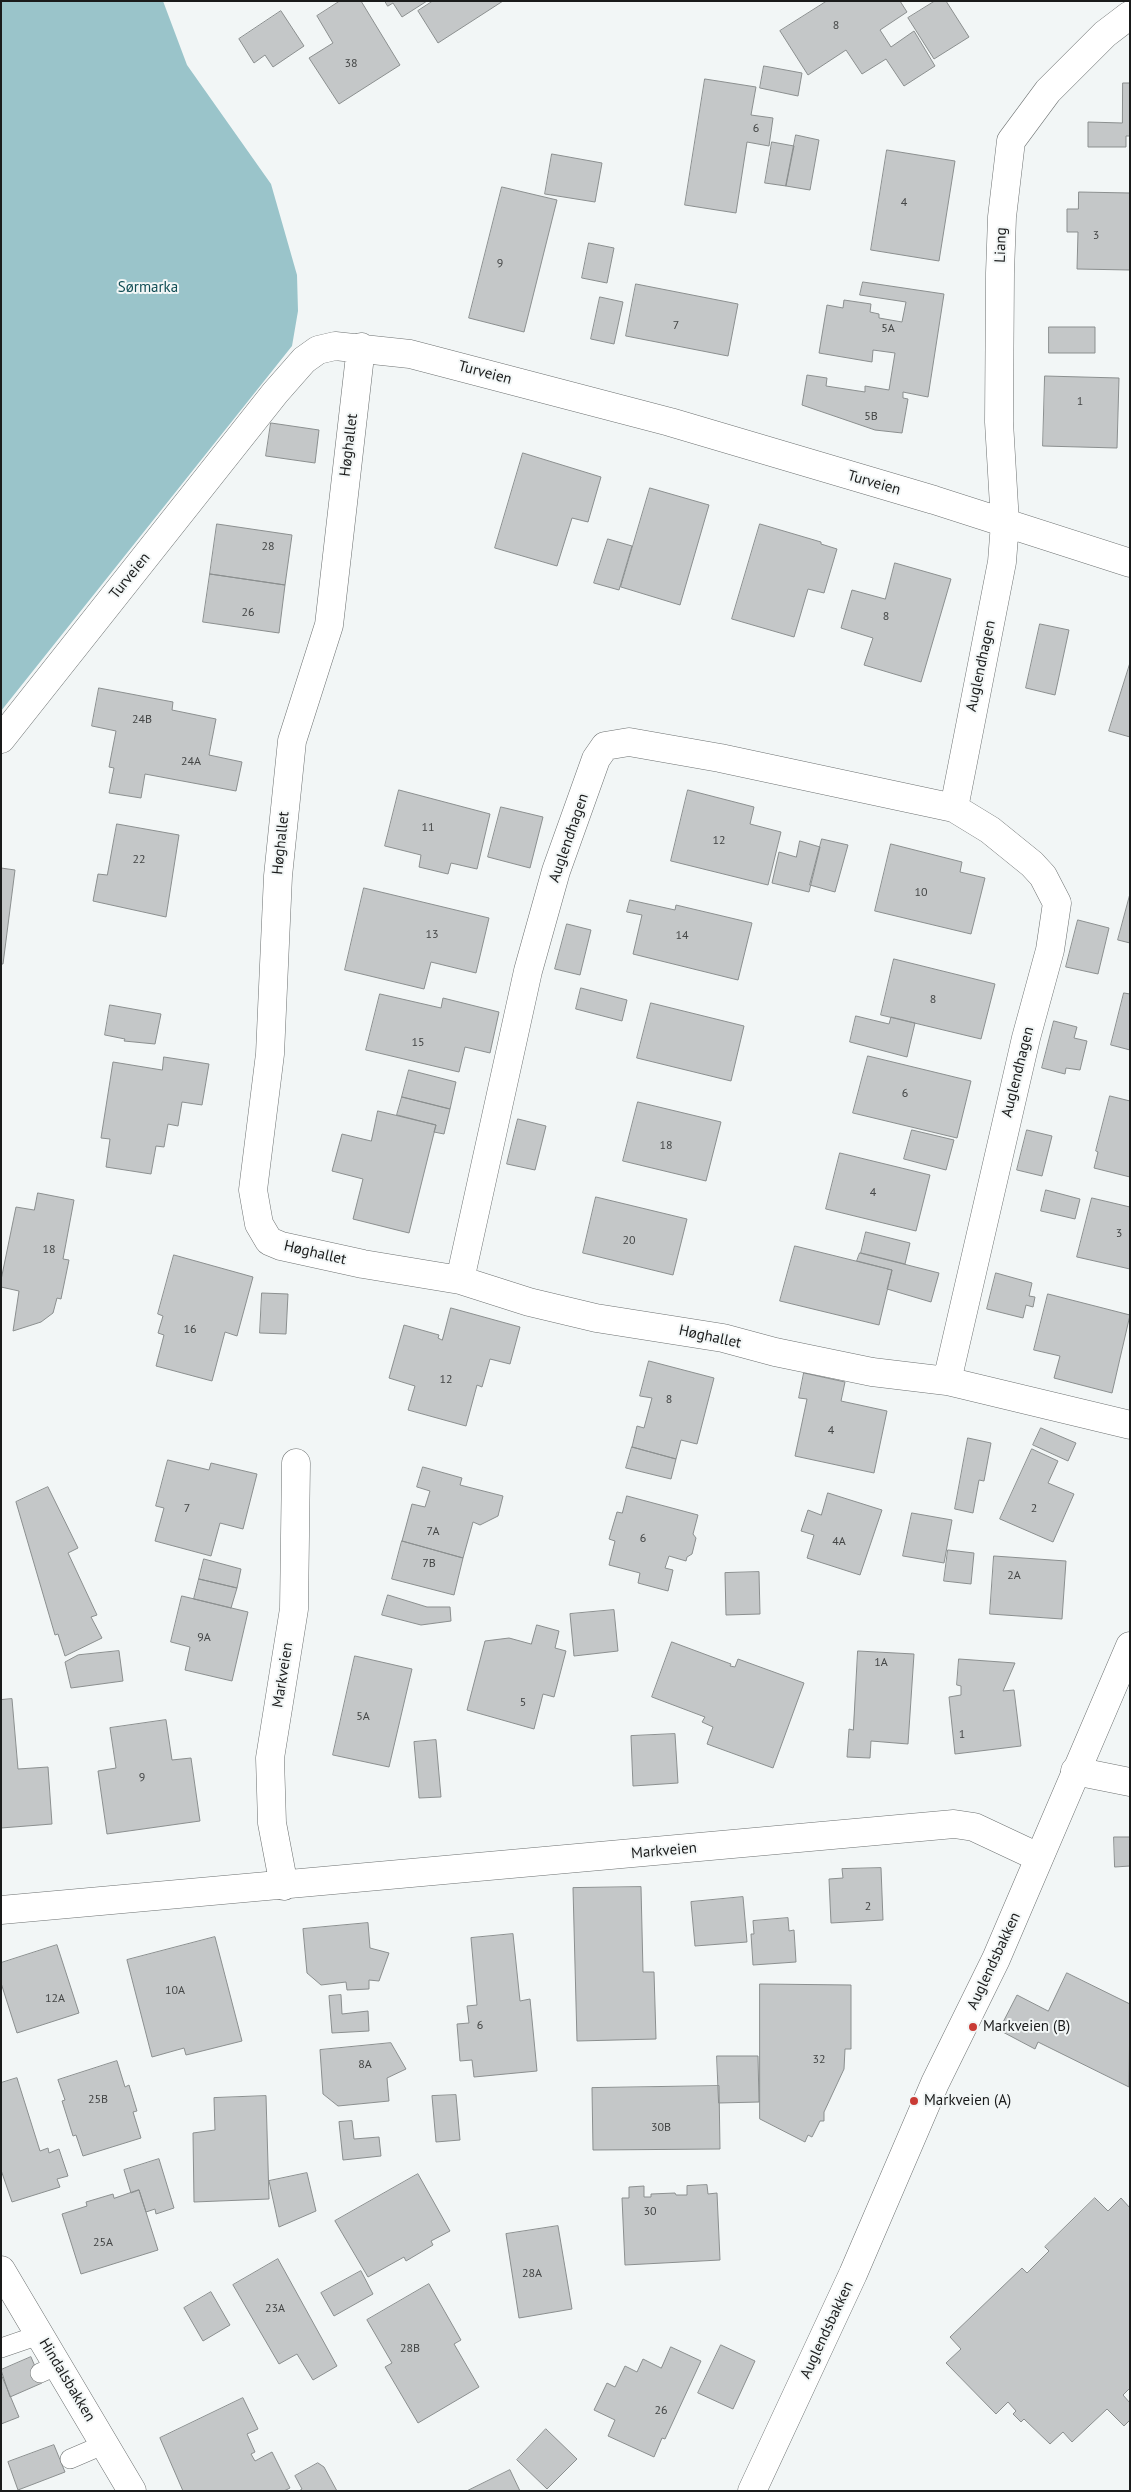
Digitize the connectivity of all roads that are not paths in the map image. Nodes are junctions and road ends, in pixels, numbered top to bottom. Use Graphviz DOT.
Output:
graph roads {
  1 [pos="1130,15"];
  2 [pos="361,347"];
  3 [pos="1006,523"];
  4 [pos="1130,563"];
  5 [pos="1,739"];
  6 [pos="954,808"];
  7 [pos="460,1280"];
  8 [pos="946,1381"];
  9 [pos="1130,1424"];
  10 [pos="296,1463"];
  11 [pos="1130,1646"];
  12 [pos="1075,1770"];
  13 [pos="1130,1782"];
  14 [pos="1038,1857"];
  15 [pos="284,1886"];
  16 [pos="1,1910"];
  17 [pos="5,2286"];
  18 [pos="39,2335"];
  19 [pos="1,2348"];
  20 [pos="105,2444"];
  21 [pos="70,2458"];
  22 [pos="132,2491"];
  23 [pos="752,2491"];
  1 -- 3 [label="street, Liang"];
  2 -- 3 [label="street, Turveien"];
  2 -- 5 [label="street, Turveien"];
  2 -- 7 [label="street, Høghallet"];
  3 -- 4 [label="street, Turveien"];
  3 -- 6 [label="street, Auglendhagen"];
  6 -- 7 [label="street, Auglendhagen"];
  6 -- 8 [label="street, Auglendhagen"];
  7 -- 8 [label="street, Høghallet"];
  8 -- 9 [label="street, Høghallet"];
  10 -- 15 [label="street, Markveien"];
  11 -- 12 [label="street, Auglendsbakken"];
  12 -- 13 [label="street"];
  12 -- 14 [label="street, Auglendsbakken"];
  14 -- 15 [label="street, Markveien"];
  14 -- 23 [label="street, Auglendsbakken"];
  15 -- 16 [label="street, Markveien"];
  17 -- 18 [label="street, Hindalsbakken"];
  18 -- 19 [label="lane"];
  18 -- 20 [label="street, Hindalsbakken"];
  20 -- 21 [label="lane"];
  20 -- 22 [label="street, Hindalsbakken"];
}
